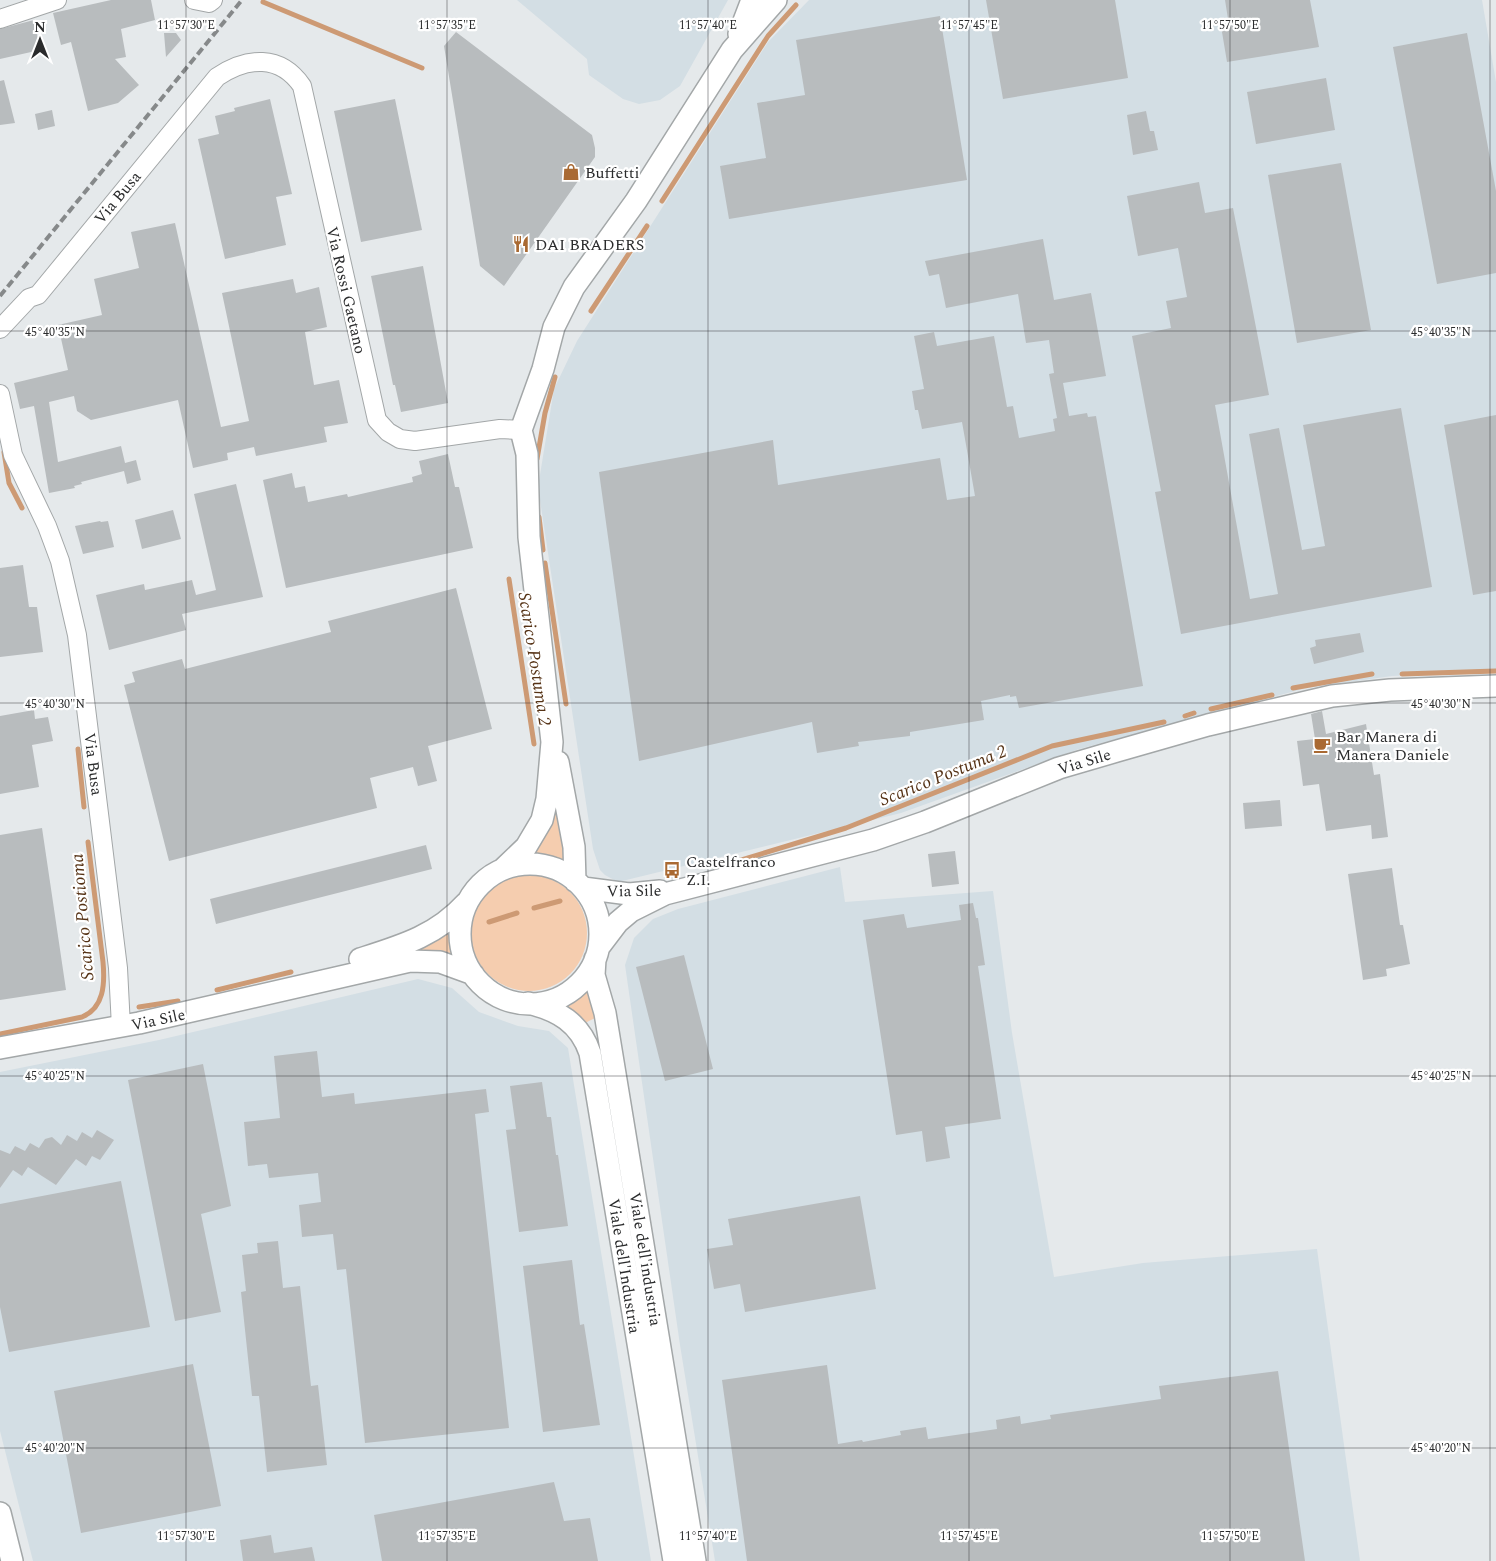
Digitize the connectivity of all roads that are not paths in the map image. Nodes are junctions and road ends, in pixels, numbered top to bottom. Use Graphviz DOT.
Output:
graph roads {
  1 [pos="57,0"];
  2 [pos="194,0"];
  3 [pos="213,0"];
  4 [pos="752,0"];
  5 [pos="776,0"];
  6 [pos="0,19"];
  7 [pos="732,50"];
  8 [pos="235,65"];
  9 [pos="0,329"];
  10 [pos="0,394"];
  11 [pos="522,430"];
  12 [pos="1496,686"];
  13 [pos="552,742"];
  14 [pos="503,870"];
  15 [pos="579,885"];
  16 [pos="684,888"];
  17 [pos="470,899"];
  18 [pos="597,953"];
  19 [pos="473,974"];
  20 [pos="305,984"];
  21 [pos="528,1004"];
  22 [pos="121,1027"];
  23 [pos="3,1048"];
  24 [pos="0,1513"];
  25 [pos="12,1561"];
  26 [pos="674,1561"];
  27 [pos="695,1561"];
  1 -- 6 [label="street"];
  2 -- 3 [label="street"];
  4 -- 7 [label="street"];
  5 -- 7 [label="street"];
  7 -- 11 [label="street"];
  8 -- 9 [label="street, Via Busa"];
  8 -- 11 [label="street, Via Rossi Gaetano"];
  10 -- 22 [label="street, Via Busa"];
  11 -- 13 [label="street"];
  12 -- 16 [label="street, Via Sile"];
  13 -- 14 [label="street"];
  13 -- 15 [label="street"];
  14 -- 15 [label="street"];
  14 -- 17 [label="street"];
  15 -- 16 [label="street, Via Sile"];
  15 -- 18 [label="street"];
  16 -- 18 [label="street, Via Sile"];
  17 -- 19 [label="street"];
  17 -- 20 [label="street, Via Sile"];
  18 -- 21 [label="street"];
  18 -- 27 [label="street, Viale dell'industria"];
  19 -- 20 [label="street, Via Sile"];
  19 -- 21 [label="street"];
  20 -- 22 [label="street, Via Sile"];
  21 -- 26 [label="street, Viale dell'Industria"];
  22 -- 23 [label="street, Via Sile"];
  24 -- 25 [label="street"];
}
